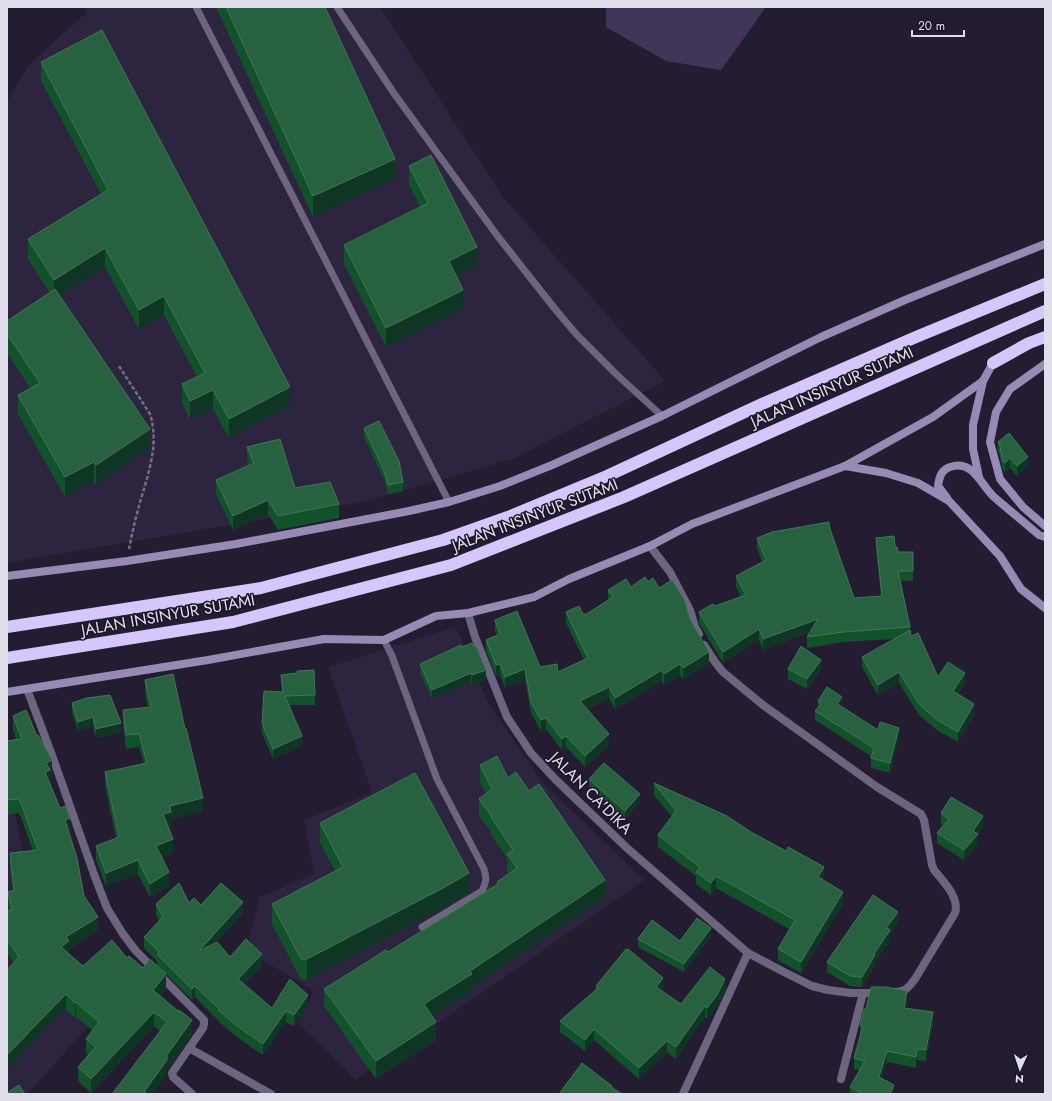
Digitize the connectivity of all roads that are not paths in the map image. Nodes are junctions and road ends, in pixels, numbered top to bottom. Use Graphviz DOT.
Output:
graph roads {
  1 [pos="196,7"];
  2 [pos="337,7"];
  3 [pos="1045,244"];
  4 [pos="1045,284"];
  5 [pos="1045,311"];
  6 [pos="1045,337"];
  7 [pos="993,364"];
  8 [pos="1045,364"];
  9 [pos="983,381"];
  10 [pos="662,416"];
  11 [pos="845,466"];
  12 [pos="979,477"];
  13 [pos="949,501"];
  14 [pos="449,502"];
  15 [pos="1045,526"];
  16 [pos="1045,538"];
  17 [pos="650,546"];
  18 [pos="7,576"];
  19 [pos="1045,608"];
  20 [pos="468,613"];
  21 [pos="7,627"];
  22 [pos="384,640"];
  23 [pos="7,658"];
  24 [pos="27,689"];
  25 [pos="7,692"];
  26 [pos="422,927"];
  27 [pos="748,953"];
  28 [pos="863,993"];
  29 [pos="189,1048"];
  30 [pos="841,1079"];
  31 [pos="192,1094"];
  32 [pos="271,1094"];
  33 [pos="683,1094"];
  1 -- 14 [label="lane"];
  2 -- 10 [label="lane"];
  3 -- 10 [label="street"];
  4 -- 21 [label="highway, JALAN INSINYUR SUTAMI"];
  5 -- 23 [label="highway, JALAN INSINYUR SUTAMI"];
  6 -- 7 [label="highway"];
  7 -- 9 [label="street"];
  8 -- 15 [label="street"];
  9 -- 11 [label="street"];
  9 -- 12 [label="street"];
  10 -- 14 [label="street"];
  11 -- 13 [label="street"];
  11 -- 17 [label="street"];
  12 -- 13 [label="street"];
  12 -- 16 [label="street"];
  13 -- 19 [label="street"];
  14 -- 18 [label="street"];
  17 -- 20 [label="street"];
  17 -- 28 [label="street, JALAN CA'DIKA"];
  20 -- 22 [label="street"];
  20 -- 27 [label="street, JALAN CA'DIKA"];
  22 -- 24 [label="street"];
  22 -- 26 [label="lane"];
  24 -- 25 [label="street"];
  24 -- 29 [label="street"];
  27 -- 28 [label="street, JALAN CA'DIKA"];
  27 -- 33 [label="street"];
  28 -- 30 [label="street"];
  29 -- 31 [label="street"];
  29 -- 32 [label="street"];
}
